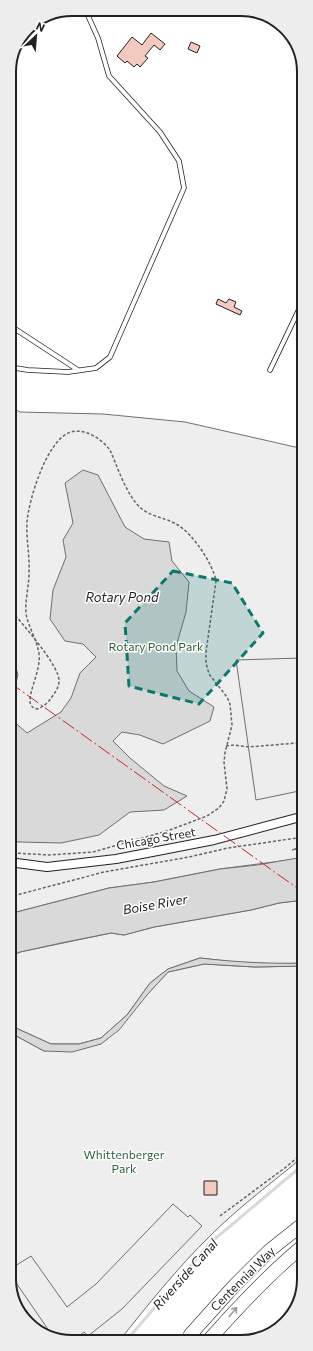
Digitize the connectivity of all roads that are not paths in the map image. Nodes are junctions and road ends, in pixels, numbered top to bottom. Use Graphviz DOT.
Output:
graph roads {
  1 [pos="88,16"];
  2 [pos="297,314"];
  3 [pos="16,330"];
  4 [pos="16,368"];
  5 [pos="78,370"];
  6 [pos="270,370"];
  7 [pos="297,818"];
  8 [pos="16,863"];
  9 [pos="297,1229"];
  10 [pos="297,1251"];
  11 [pos="190,1335"];
  12 [pos="213,1335"];
  1 -- 5 [label="lane"];
  2 -- 6 [label="lane"];
  3 -- 5 [label="lane"];
  4 -- 5 [label="lane"];
  7 -- 8 [label="street, Chicago Street"];
  9 -- 11 [label="main road, Centennial Way"];
  12 -- 10 [label="main road, Centennial Way, one-way"];
}
